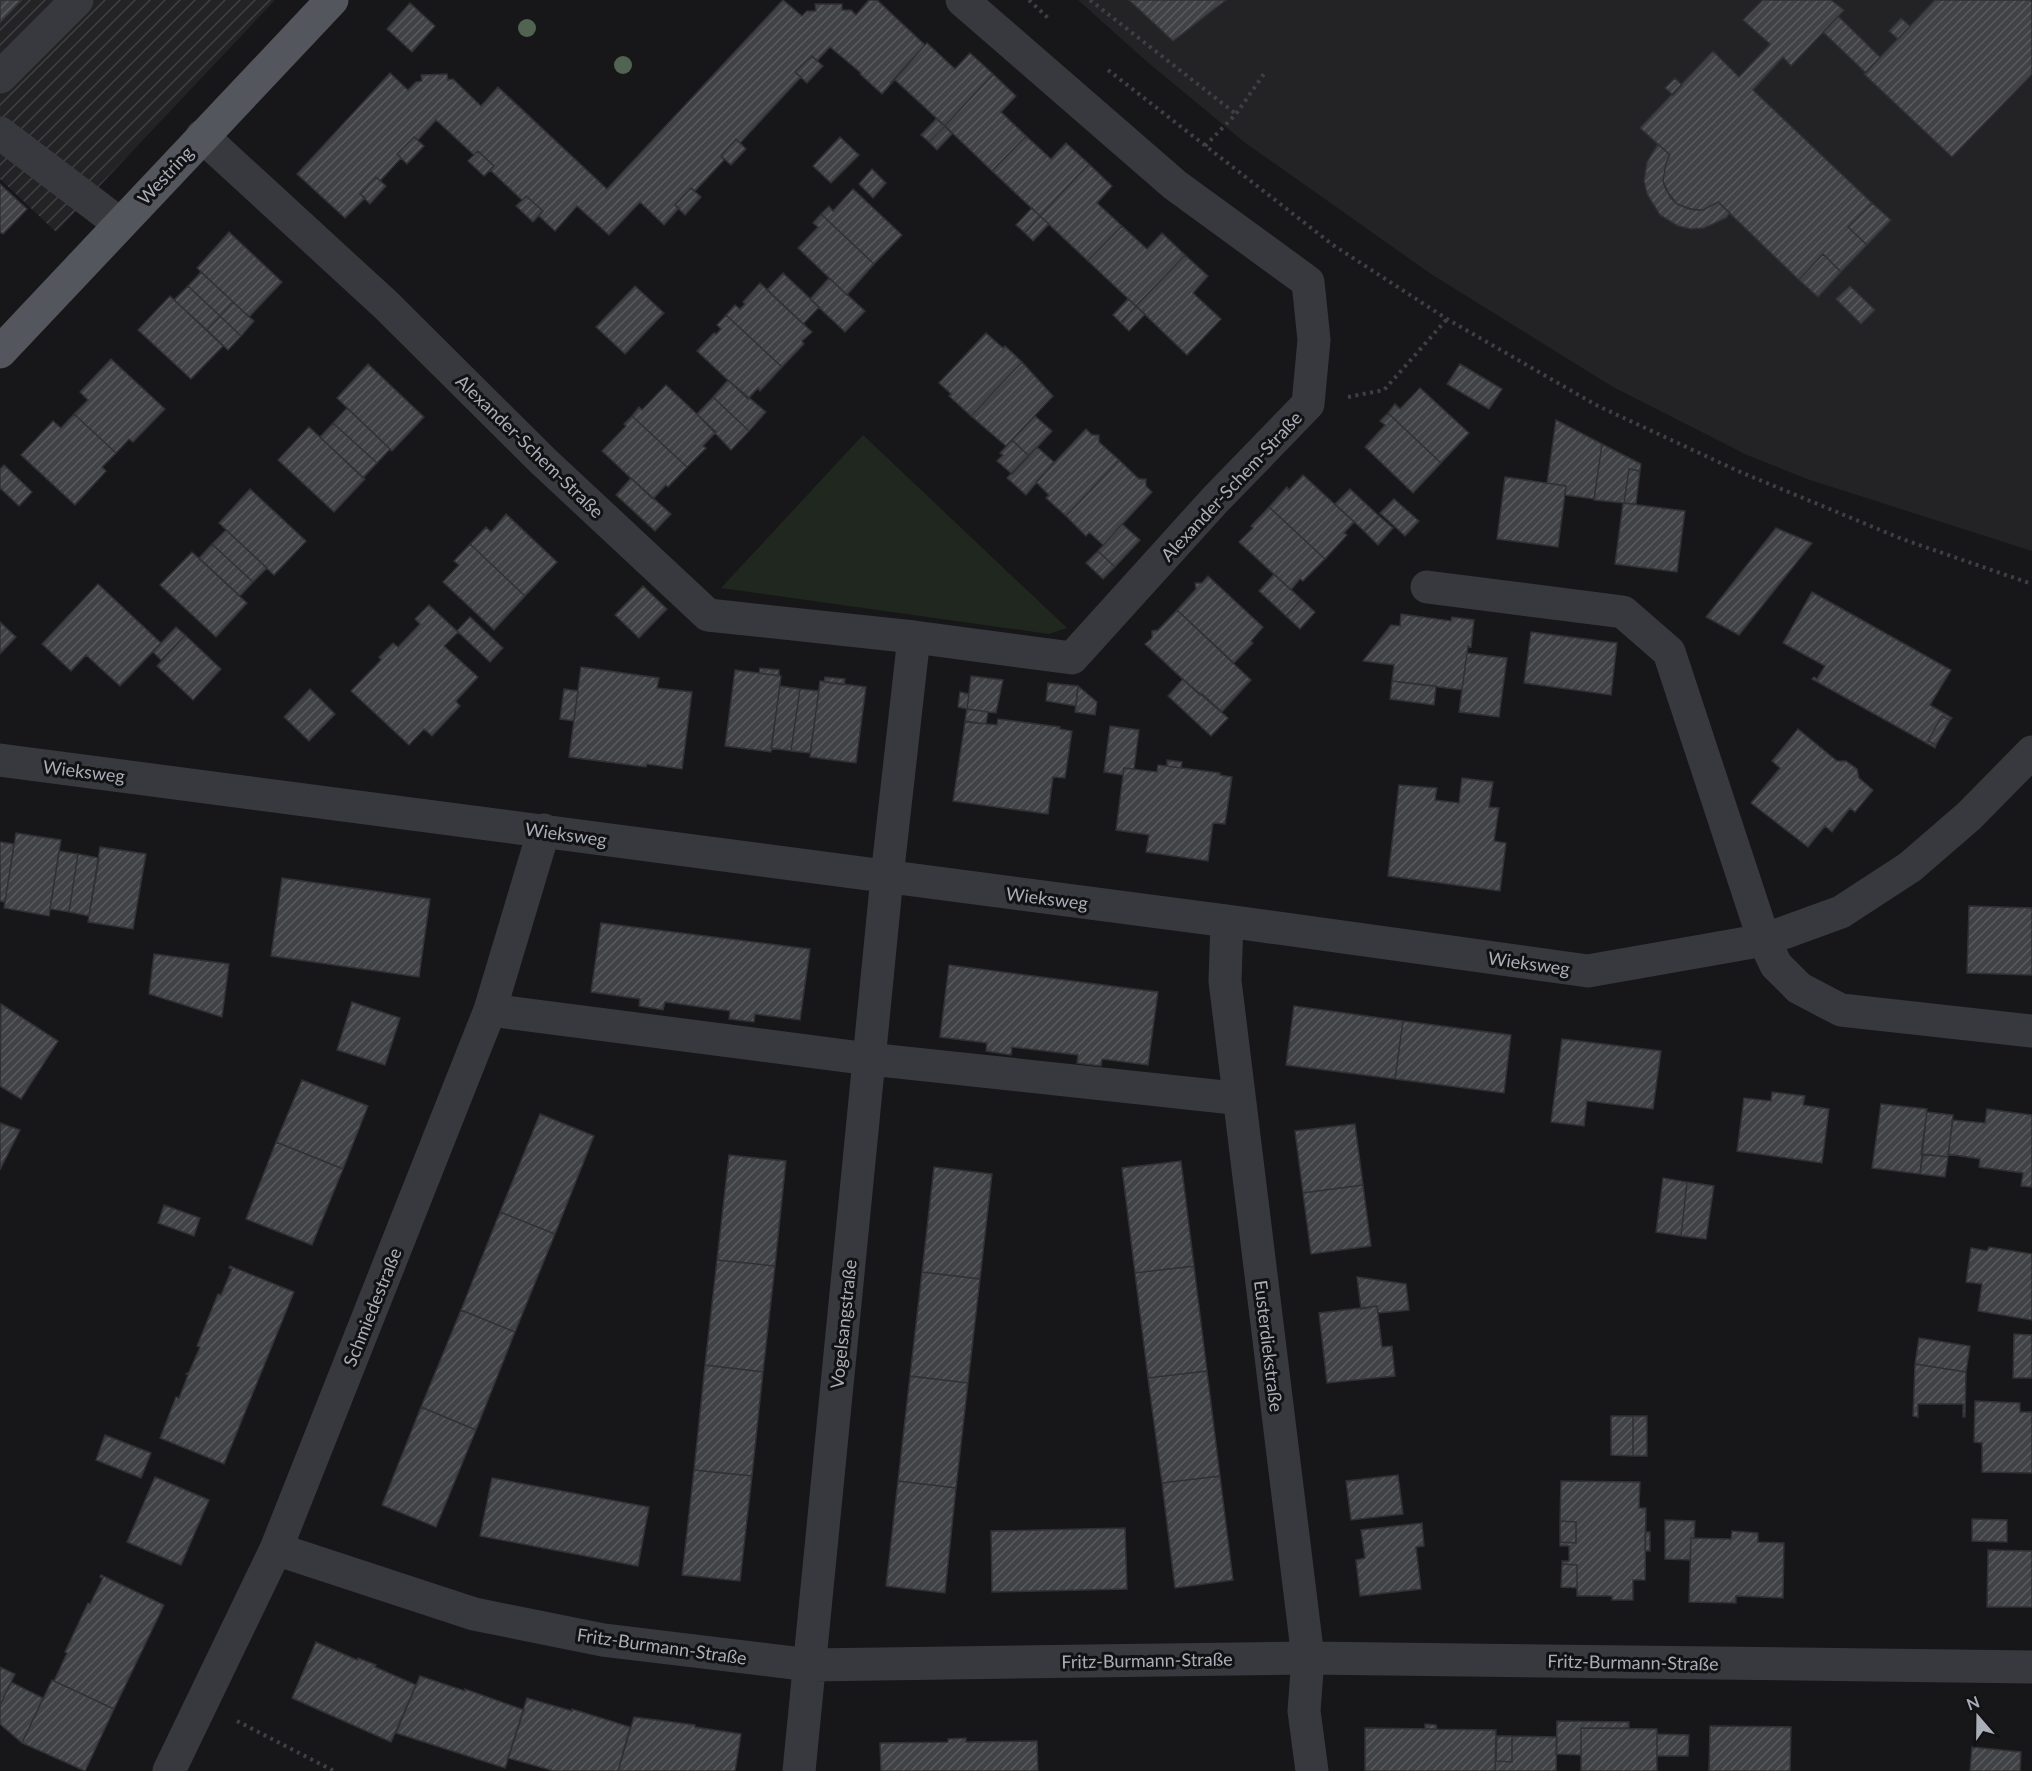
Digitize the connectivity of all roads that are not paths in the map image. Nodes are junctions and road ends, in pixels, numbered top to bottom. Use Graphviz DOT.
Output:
graph roads {
  1 [pos="77,0"];
  2 [pos="332,0"];
  3 [pos="962,0"];
  4 [pos="0,77"];
  5 [pos="0,133"];
  6 [pos="202,136"];
  7 [pos="120,224"];
  8 [pos="0,352"];
  9 [pos="1427,587"];
  10 [pos="914,637"];
  11 [pos="2032,752"];
  12 [pos="0,760"];
  13 [pos="544,830"];
  14 [pos="887,877"];
  15 [pos="1227,921"];
  16 [pos="1764,940"];
  17 [pos="490,1010"];
  18 [pos="2032,1031"];
  19 [pos="869,1059"];
  20 [pos="1238,1095"];
  21 [pos="276,1549"];
  22 [pos="1308,1658"];
  23 [pos="810,1665"];
  24 [pos="2032,1667"];
  25 [pos="169,1771"];
  26 [pos="799,1771"];
  27 [pos="1312,1771"];
  1 -- 4 [label="street"];
  2 -- 6 [label="main road, Westring"];
  3 -- 10 [label="street, Alexander-Schem-Straße"];
  5 -- 7 [label="street"];
  6 -- 7 [label="main road, Westring"];
  6 -- 10 [label="street, Alexander-Schem-Straße"];
  7 -- 8 [label="main road, Westring"];
  9 -- 16 [label="street"];
  10 -- 14 [label="street"];
  11 -- 16 [label="street, Wieksweg"];
  12 -- 13 [label="street, Wieksweg"];
  13 -- 14 [label="street, Wieksweg"];
  13 -- 17 [label="street, Schmiedestraße"];
  14 -- 15 [label="street, Wieksweg"];
  14 -- 19 [label="street, Vogelsangstraße"];
  15 -- 16 [label="street, Wieksweg"];
  15 -- 20 [label="street, Eusterdiekstraße"];
  16 -- 18 [label="street"];
  17 -- 19 [label="street"];
  17 -- 21 [label="street, Schmiedestraße"];
  19 -- 20 [label="street"];
  19 -- 23 [label="street, Vogelsangstraße"];
  20 -- 22 [label="street, Eusterdiekstraße"];
  21 -- 23 [label="street, Fritz-Burmann-Straße"];
  21 -- 25 [label="street, Schmiedestraße"];
  22 -- 23 [label="street, Fritz-Burmann-Straße"];
  22 -- 24 [label="street, Fritz-Burmann-Straße"];
  22 -- 27 [label="street, Eusterdiekstraße"];
  23 -- 26 [label="street, Vogelsangstraße"];
}
